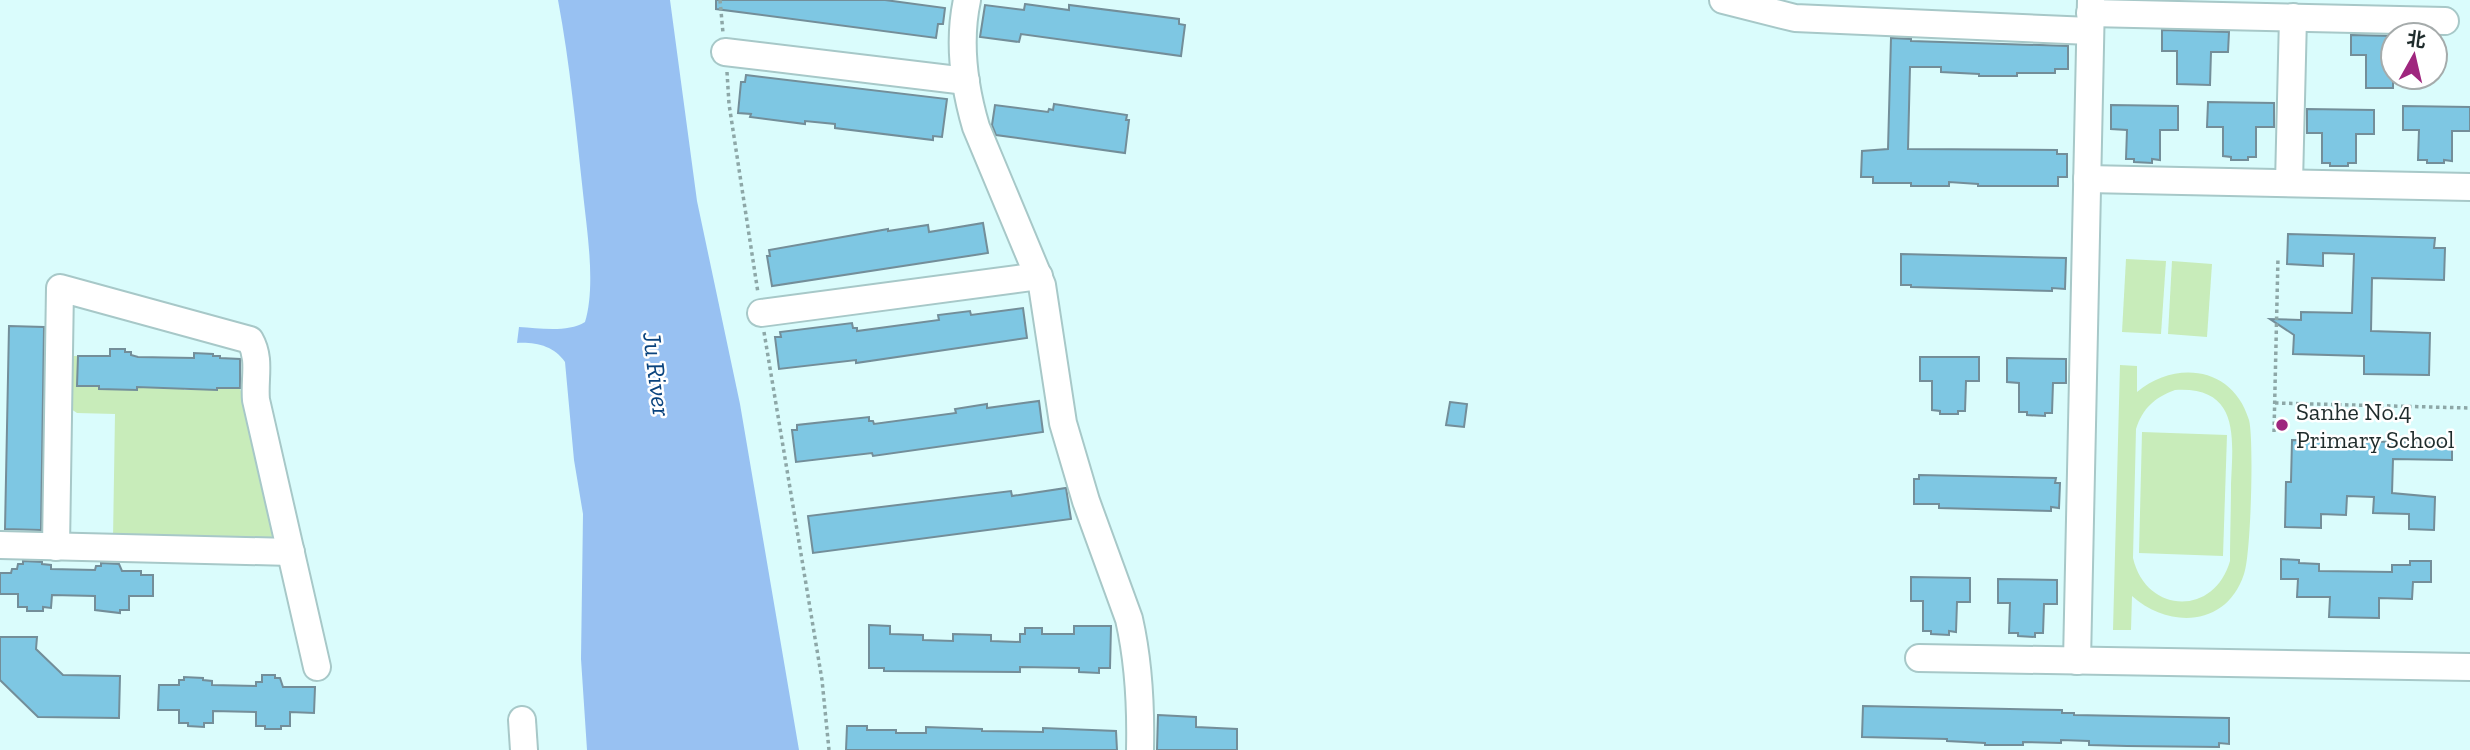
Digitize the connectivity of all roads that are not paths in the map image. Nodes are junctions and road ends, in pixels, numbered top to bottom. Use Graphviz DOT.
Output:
graph roads {
  1 [pos="967,0"];
  2 [pos="1723,0"];
  3 [pos="2090,15"];
  4 [pos="2293,17"];
  5 [pos="2445,20"];
  6 [pos="725,52"];
  7 [pos="966,81"];
  8 [pos="2087,179"];
  9 [pos="2289,183"];
  10 [pos="2470,187"];
  11 [pos="1039,276"];
  12 [pos="761,313"];
  13 [pos="0,545"];
  14 [pos="56,547"];
  15 [pos="291,552"];
  16 [pos="1919,658"];
  17 [pos="2077,661"];
  18 [pos="317,667"];
  19 [pos="2470,667"];
  20 [pos="522,720"];
  21 [pos="524,750"];
  22 [pos="1140,750"];
  1 -- 7 [label="street"];
  2 -- 3 [label="street"];
  3 -- 4 [label="street"];
  3 -- 8 [label="street"];
  4 -- 5 [label="street"];
  4 -- 9 [label="street"];
  6 -- 7 [label="street"];
  7 -- 11 [label="street"];
  8 -- 9 [label="street"];
  8 -- 17 [label="street"];
  9 -- 10 [label="street"];
  11 -- 12 [label="street"];
  11 -- 22 [label="street"];
  13 -- 14 [label="street"];
  14 -- 15 [label="street"];
  14 -- 15 [label="street"];
  15 -- 18 [label="street"];
  16 -- 17 [label="street"];
  17 -- 19 [label="street"];
  20 -- 21 [label="street"];
}
